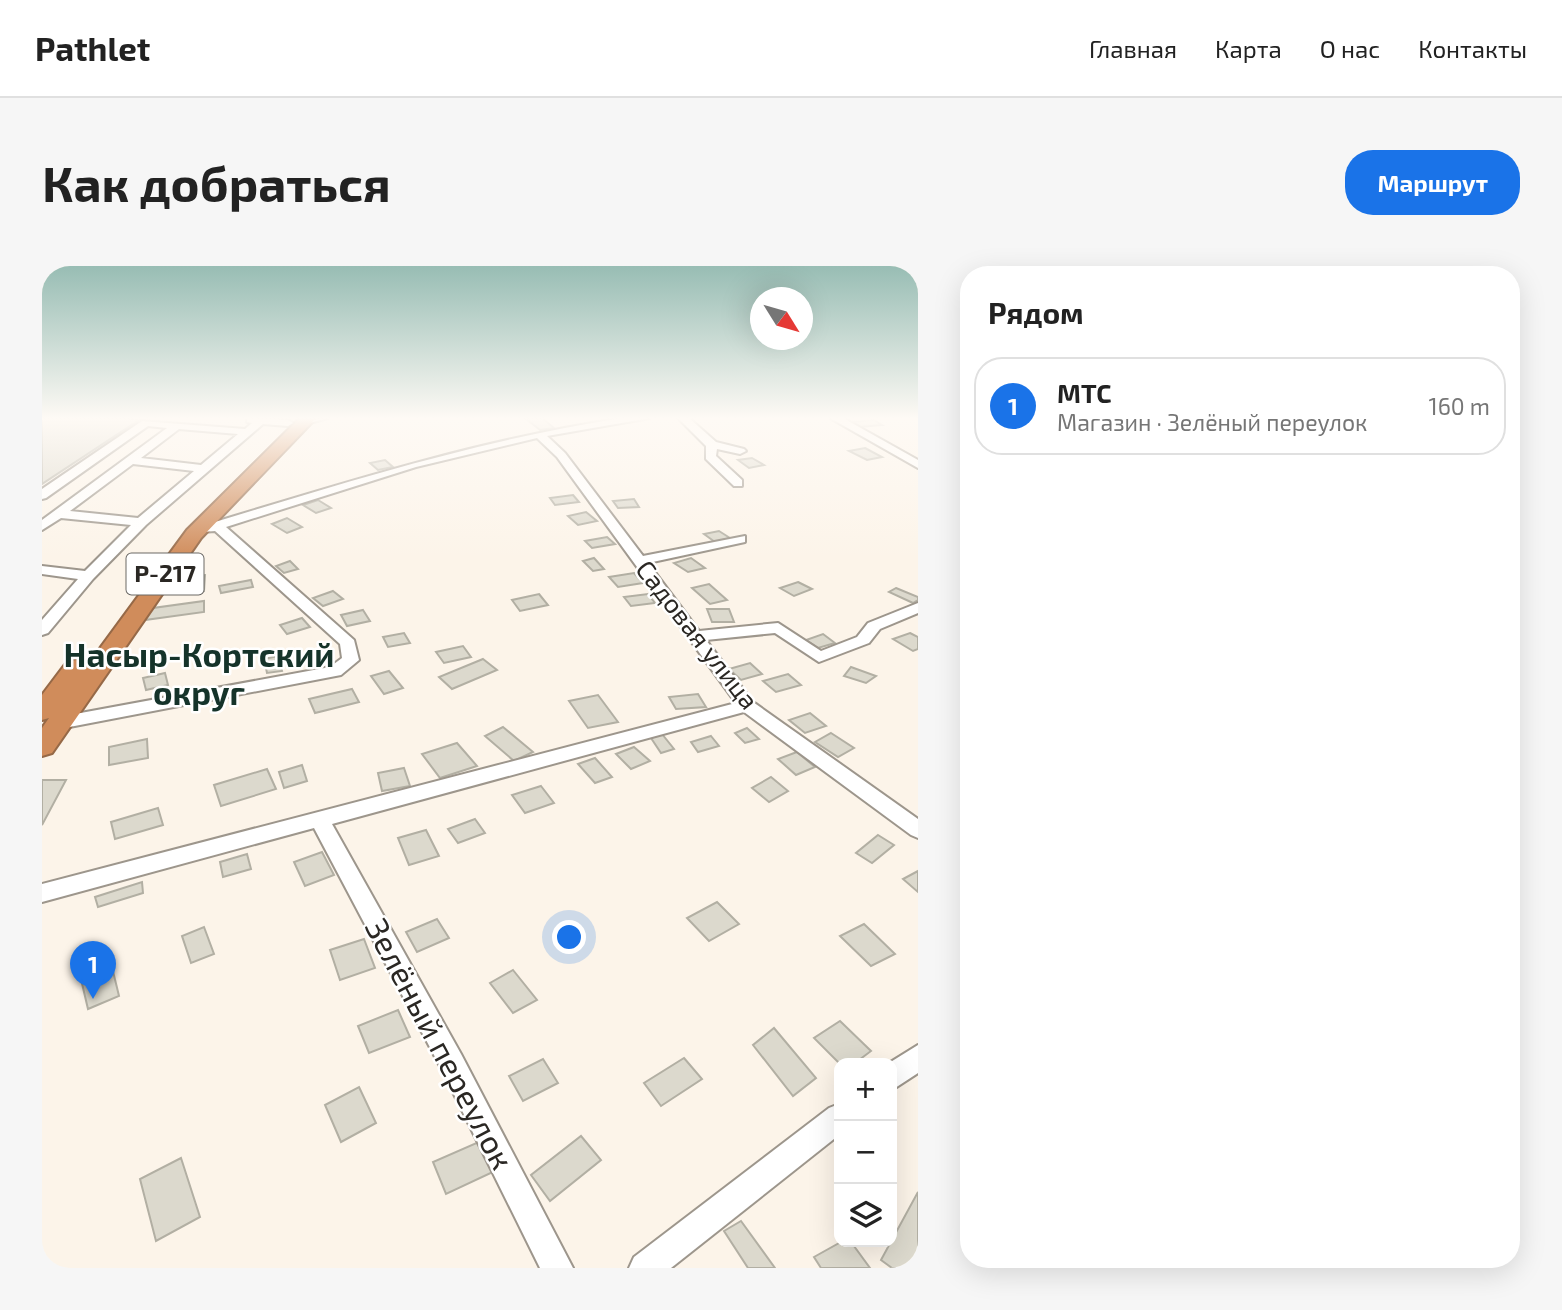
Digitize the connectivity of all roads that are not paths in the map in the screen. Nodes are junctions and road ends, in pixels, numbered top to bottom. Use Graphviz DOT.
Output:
graph roads {
  1 [pos="84,465"];
  2 [pos="124,465"];
  3 [pos="169,465"];
  4 [pos="209,465"];
  5 [pos="255,465"];
  6 [pos="261,465"];
  7 [pos="413,465"];
  8 [pos="568,465"];
  9 [pos="718,465"];
  10 [pos="204,469"];
  11 [pos="738,483"];
  12 [pos="42,495"];
  13 [pos="58,514"];
  14 [pos="141,522"];
  15 [pos="216,525"];
  16 [pos="42,526"];
  17 [pos="194,534"];
  18 [pos="740,539"];
  19 [pos="640,561"];
  20 [pos="42,570"];
  21 [pos="88,576"];
  22 [pos="918,608"];
  23 [pos="42,630"];
  24 [pos="695,636"];
  25 [pos="747,706"];
  26 [pos="50,718"];
  27 [pos="42,747"];
  28 [pos="320,821"];
  29 [pos="918,831"];
  30 [pos="42,893"];
  31 [pos="918,1057"];
  32 [pos="897,1073"];
  33 [pos="835,1121"];
  34 [pos="557,1268"];
  35 [pos="645,1268"];
  1 -- 12 [label="street"];
  2 -- 13 [label="street"];
  3 -- 10 [label="street"];
  4 -- 10 [label="street"];
  5 -- 26 [label="highway, Р-217"];
  6 -- 17 [label="highway, Р-217"];
  7 -- 15 [label="street"];
  8 -- 19 [label="street, Садовая улица"];
  9 -- 11 [label="street"];
  10 -- 14 [label="street"];
  13 -- 14 [label="street"];
  13 -- 16 [label="street"];
  14 -- 21 [label="street"];
  15 -- 17 [label="street"];
  15 -- 26 [label="street"];
  17 -- 26 [label="highway, Р-217"];
  18 -- 19 [label="street"];
  19 -- 24 [label="street, Садовая улица"];
  20 -- 21 [label="street"];
  21 -- 23 [label="street"];
  22 -- 24 [label="street"];
  24 -- 25 [label="street, Садовая улица"];
  25 -- 28 [label="street"];
  25 -- 29 [label="street, Садовая улица"];
  26 -- 27 [label="highway, Р-217"];
  28 -- 30 [label="street"];
  28 -- 34 [label="street, Зелёный переулок"];
  31 -- 32 [label="street"];
  33 -- 35 [label="street"];
}
